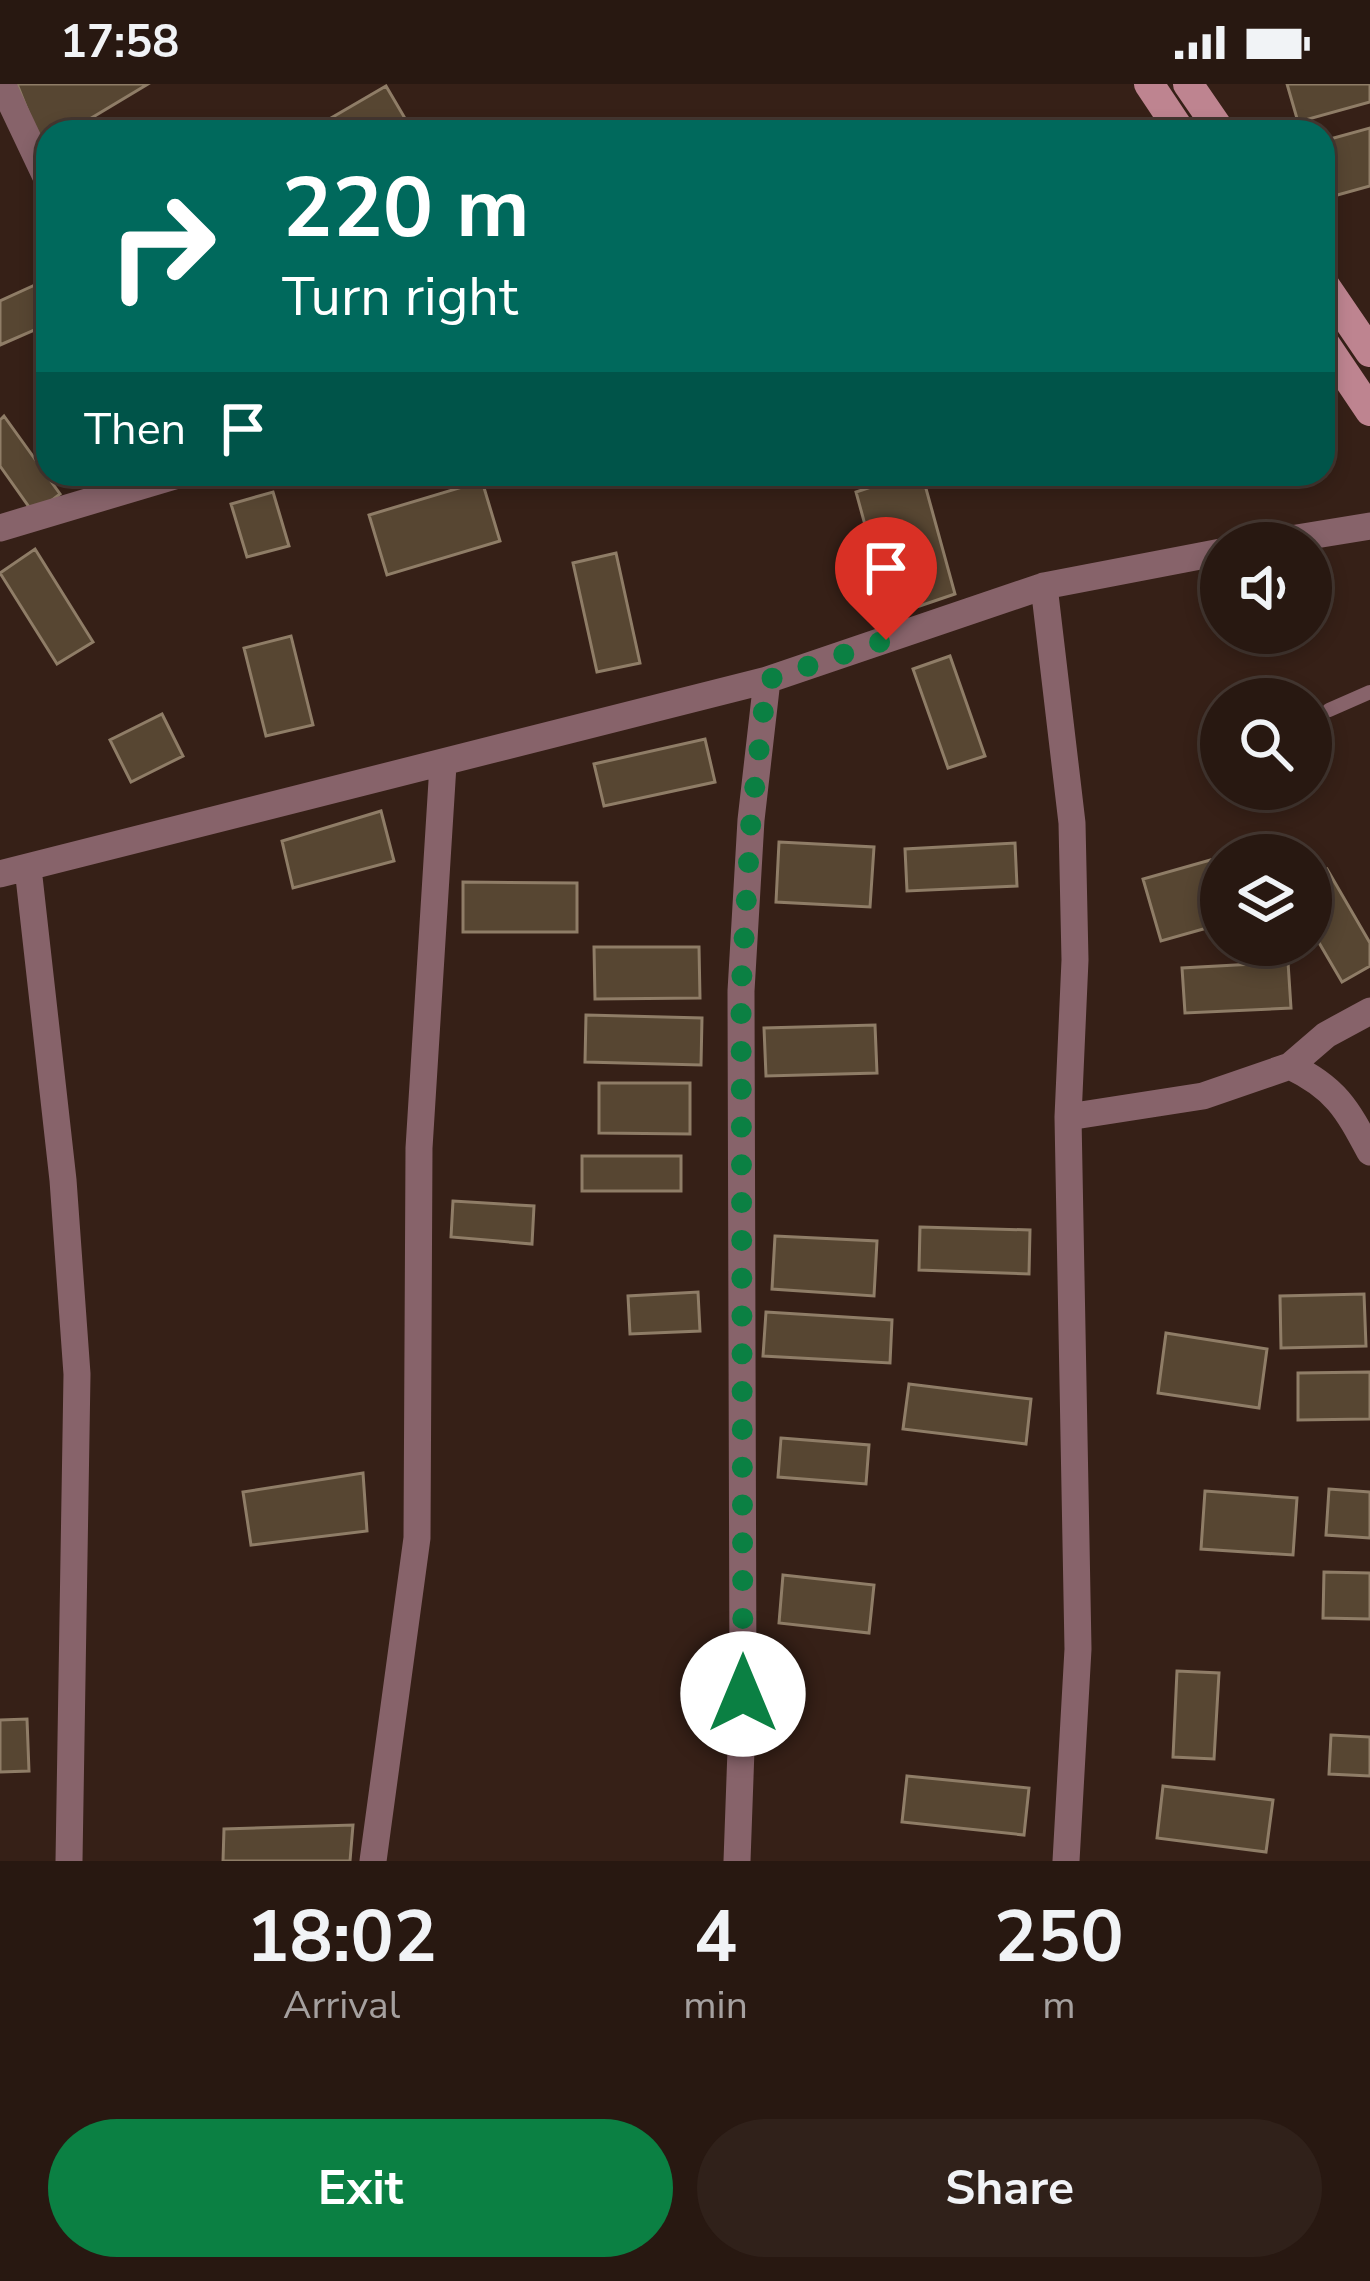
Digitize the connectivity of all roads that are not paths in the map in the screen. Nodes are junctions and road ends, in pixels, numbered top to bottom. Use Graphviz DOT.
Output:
graph roads {
  1 [pos="2,84"];
  2 [pos="1149,84"];
  3 [pos="1188,84"];
  4 [pos="1173,120"];
  5 [pos="1213,120"];
  6 [pos="36,156"];
  7 [pos="1335,301"];
  8 [pos="1370,352"];
  9 [pos="1335,359"];
  10 [pos="1370,411"];
  11 [pos="141,486"];
  12 [pos="1370,526"];
  13 [pos="0,528"];
  14 [pos="1332,532"];
  15 [pos="1200,556"];
  16 [pos="1044,586"];
  17 [pos="767,680"];
  18 [pos="1370,692"];
  19 [pos="1332,709"];
  20 [pos="442,765"];
  21 [pos="14,871"];
  22 [pos="1370,1011"];
  23 [pos="1290,1066"];
  24 [pos="1068,1117"];
  25 [pos="1370,1153"];
  26 [pos="69,1861"];
  27 [pos="373,1861"];
  28 [pos="737,1861"];
  29 [pos="1066,1861"];
  1 -- 6 [label="street"];
  2 -- 4 [label="street"];
  3 -- 5 [label="street"];
  7 -- 8 [label="street"];
  9 -- 10 [label="street"];
  11 -- 13 [label="street"];
  12 -- 14 [label="street"];
  15 -- 16 [label="street"];
  16 -- 17 [label="street"];
  16 -- 24 [label="street"];
  17 -- 20 [label="street"];
  17 -- 28 [label="street"];
  18 -- 19 [label="lane"];
  20 -- 21 [label="street"];
  20 -- 27 [label="street"];
  21 -- 26 [label="street"];
  22 -- 23 [label="street"];
  23 -- 24 [label="street"];
  23 -- 25 [label="street"];
  24 -- 29 [label="street"];
}
